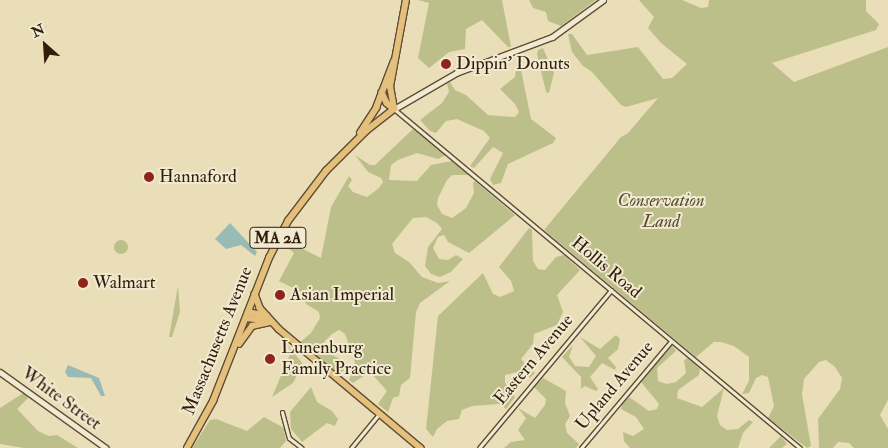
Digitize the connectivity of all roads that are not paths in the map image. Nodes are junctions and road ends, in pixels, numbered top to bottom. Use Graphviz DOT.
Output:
graph roads {
  1 [pos="406,0"];
  2 [pos="603,0"];
  3 [pos="395,59"];
  4 [pos="382,92"];
  5 [pos="394,108"];
  6 [pos="352,144"];
  7 [pos="611,290"];
  8 [pos="255,294"];
  9 [pos="247,315"];
  10 [pos="269,319"];
  11 [pos="671,341"];
  12 [pos="232,354"];
  13 [pos="0,372"];
  14 [pos="282,412"];
  15 [pos="380,412"];
  16 [pos="106,448"];
  17 [pos="187,448"];
  18 [pos="302,448"];
  19 [pos="351,448"];
  20 [pos="421,448"];
  21 [pos="479,448"];
  22 [pos="581,448"];
  23 [pos="800,448"];
  1 -- 3 [label="main road"];
  2 -- 5 [label="main road, Massachusetts Avenue / MA 2A"];
  3 -- 4 [label="main road"];
  3 -- 5 [label="main road"];
  4 -- 5 [label="main road"];
  4 -- 6 [label="main road"];
  5 -- 6 [label="main road, Massachusetts Avenue / MA 2A"];
  5 -- 7 [label="street, Hollis Road"];
  6 -- 8 [label="main road, Massachusetts Avenue / MA 2A"];
  7 -- 11 [label="street, Hollis Road"];
  7 -- 21 [label="street, Eastern Avenue"];
  8 -- 9 [label="main road, Massachusetts Avenue / MA 2A"];
  8 -- 10 [label="main road"];
  9 -- 10 [label="main road"];
  9 -- 12 [label="main road, Massachusetts Avenue / MA 2A"];
  10 -- 12 [label="main road"];
  10 -- 15 [label="main road"];
  11 -- 22 [label="street, Upland Avenue"];
  11 -- 23 [label="street, Hollis Road"];
  12 -- 17 [label="main road, Massachusetts Avenue / MA 2A"];
  13 -- 16 [label="street, White Street"];
  14 -- 18 [label="street"];
  15 -- 19 [label="street"];
  15 -- 20 [label="main road"];
}
